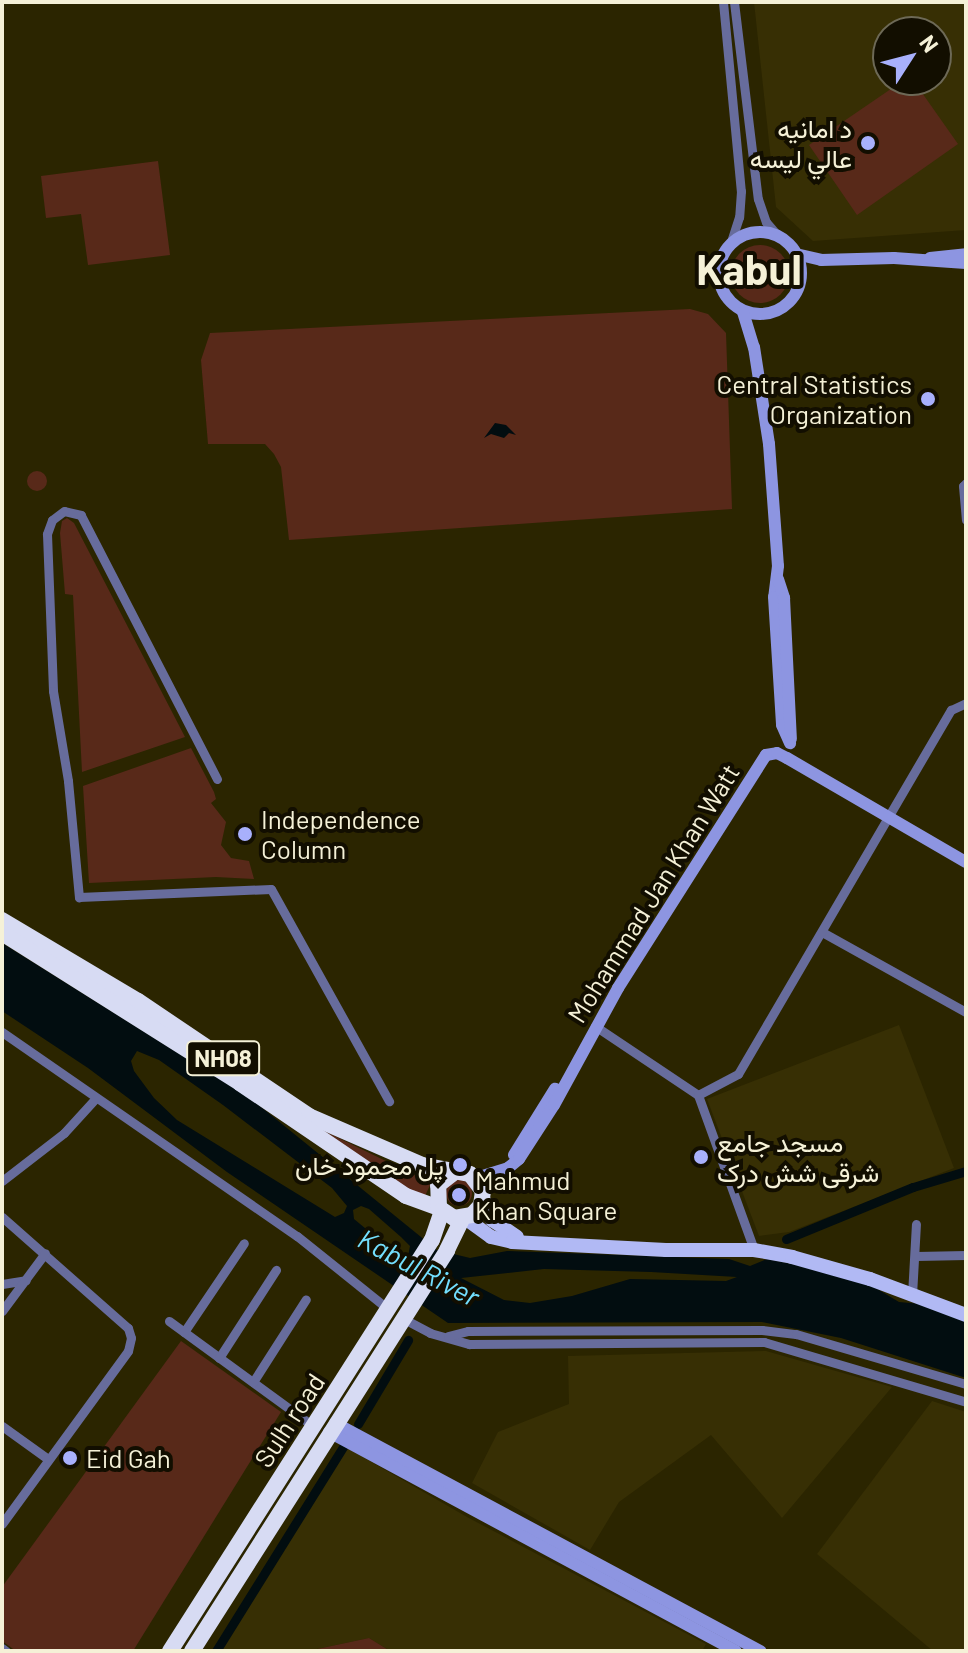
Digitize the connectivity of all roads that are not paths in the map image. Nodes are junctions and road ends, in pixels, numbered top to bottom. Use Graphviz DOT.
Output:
graph roads {
  1 [pos="723,2"];
  2 [pos="734,2"];
  3 [pos="779,237"];
  4 [pos="730,245"];
  5 [pos="796,254"];
  6 [pos="966,254"];
  7 [pos="918,261"];
  8 [pos="966,263"];
  9 [pos="743,312"];
  10 [pos="966,483"];
  11 [pos="966,520"];
  12 [pos="966,703"];
  13 [pos="787,758"];
  14 [pos="217,779"];
  15 [pos="889,818"];
  16 [pos="966,862"];
  17 [pos="2,920"];
  18 [pos="822,932"];
  19 [pos="2,933"];
  20 [pos="966,1012"];
  21 [pos="595,1026"];
  22 [pos="2,1032"];
  23 [pos="698,1095"];
  24 [pos="96,1098"];
  25 [pos="389,1101"];
  26 [pos="467,1174"];
  27 [pos="2,1181"];
  28 [pos="483,1198"];
  29 [pos="441,1210"];
  30 [pos="2,1217"];
  31 [pos="464,1218"];
  32 [pos="916,1224"];
  33 [pos="533,1241"];
  34 [pos="244,1243"];
  35 [pos="754,1250"];
  36 [pos="45,1253"];
  37 [pos="966,1255"];
  38 [pos="916,1256"];
  39 [pos="276,1270"];
  40 [pos="26,1280"];
  41 [pos="2,1284"];
  42 [pos="912,1295"];
  43 [pos="306,1299"];
  44 [pos="388,1309"];
  45 [pos="2,1311"];
  46 [pos="966,1315"];
  47 [pos="404,1319"];
  48 [pos="169,1321"];
  49 [pos="730,1329"];
  50 [pos="184,1332"];
  51 [pos="445,1337"];
  52 [pos="729,1342"];
  53 [pos="219,1358"];
  54 [pos="253,1382"];
  55 [pos="966,1384"];
  56 [pos="966,1402"];
  57 [pos="2,1426"];
  58 [pos="325,1427"];
  59 [pos="48,1459"];
  60 [pos="2,1524"];
  61 [pos="719,1642"];
  62 [pos="170,1651"];
  63 [pos="192,1651"];
  64 [pos="736,1651"];
  65 [pos="761,1651"];
  1 -- 4 [label="street"];
  2 -- 3 [label="street"];
  3 -- 4 [label="main road"];
  3 -- 5 [label="main road"];
  4 -- 9 [label="main road"];
  5 -- 7 [label="main road"];
  5 -- 9 [label="main road"];
  6 -- 7 [label="main road"];
  7 -- 8 [label="main road"];
  9 -- 13 [label="main road"];
  10 -- 11 [label="street"];
  12 -- 15 [label="street"];
  13 -- 15 [label="main road"];
  13 -- 21 [label="main road, Mohammad Jan Khan Watt"];
  14 -- 25 [label="street"];
  15 -- 16 [label="main road"];
  15 -- 18 [label="street"];
  17 -- 26 [label="highway, NH08"];
  18 -- 20 [label="street"];
  18 -- 23 [label="street"];
  19 -- 29 [label="highway, NH08"];
  21 -- 23 [label="street"];
  21 -- 26 [label="main road, Mohammad Jan Khan Watt"];
  22 -- 24 [label="street"];
  23 -- 35 [label="street"];
  24 -- 27 [label="street"];
  24 -- 44 [label="street"];
  26 -- 28 [label="highway"];
  26 -- 29 [label="highway"];
  28 -- 31 [label="highway"];
  28 -- 33 [label="main road"];
  29 -- 31 [label="highway, NH08"];
  29 -- 44 [label="highway, Sulh road"];
  30 -- 36 [label="street"];
  31 -- 33 [label="main road"];
  31 -- 47 [label="highway, Sulh road"];
  32 -- 38 [label="street"];
  33 -- 35 [label="main road"];
  34 -- 50 [label="street"];
  35 -- 42 [label="main road"];
  36 -- 40 [label="street"];
  36 -- 59 [label="street"];
  37 -- 38 [label="street"];
  38 -- 42 [label="street"];
  39 -- 53 [label="street"];
  40 -- 41 [label="street"];
  40 -- 45 [label="street"];
  42 -- 46 [label="main road"];
  43 -- 54 [label="street"];
  44 -- 58 [label="highway, Sulh road"];
  47 -- 51 [label="street"];
  47 -- 58 [label="highway, Sulh road"];
  48 -- 50 [label="street"];
  49 -- 51 [label="street"];
  49 -- 52 [label="street"];
  49 -- 55 [label="street"];
  50 -- 53 [label="street"];
  51 -- 52 [label="street"];
  52 -- 56 [label="street"];
  53 -- 54 [label="street"];
  54 -- 58 [label="street"];
  57 -- 59 [label="street"];
  58 -- 61 [label="main road"];
  58 -- 62 [label="highway, Sulh road"];
  58 -- 63 [label="highway, Sulh road"];
  59 -- 60 [label="street"];
  61 -- 64 [label="main road"];
  61 -- 65 [label="main road"];
}
